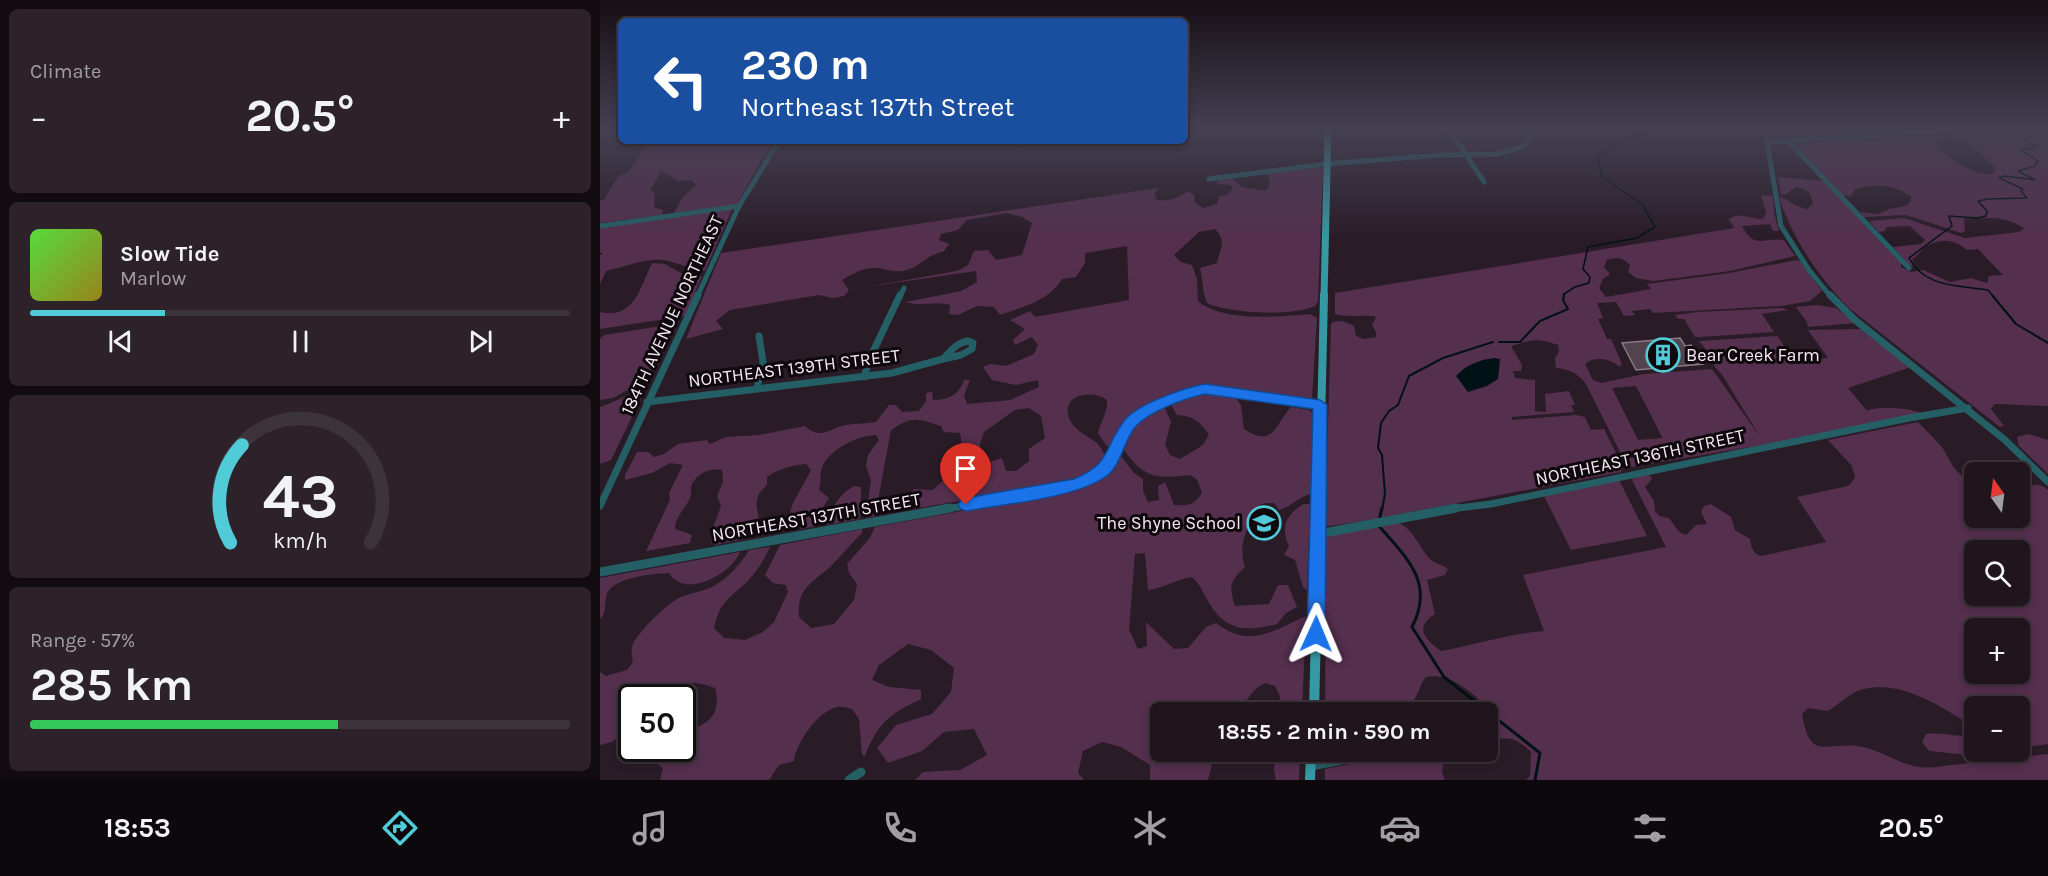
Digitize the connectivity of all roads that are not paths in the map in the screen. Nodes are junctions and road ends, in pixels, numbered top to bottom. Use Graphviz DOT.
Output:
graph roads {
  1 [pos="763,165"];
  2 [pos="1315,165"];
  3 [pos="1326,165"];
  4 [pos="1472,165"];
  5 [pos="1771,165"];
  6 [pos="1811,165"];
  7 [pos="1209,179"];
  8 [pos="1484,182"];
  9 [pos="739,206"];
  10 [pos="600,226"];
  11 [pos="1909,268"];
  12 [pos="904,288"];
  13 [pos="759,336"];
  14 [pos="943,359"];
  15 [pos="864,377"];
  16 [pos="757,387"];
  17 [pos="647,402"];
  18 [pos="1320,405"];
  19 [pos="1968,408"];
  20 [pos="2048,482"];
  21 [pos="600,506"];
  22 [pos="1318,534"];
  23 [pos="600,572"];
  24 [pos="1314,702"];
  25 [pos="1311,762"];
  26 [pos="1332,762"];
  27 [pos="1311,766"];
  28 [pos="861,772"];
  29 [pos="849,780"];
  30 [pos="1310,780"];
  1 -- 9 [label="street, 184TH AVENUE NORTHEAST"];
  2 -- 7 [label="street"];
  3 -- 18 [label="main road"];
  4 -- 8 [label="street"];
  5 -- 19 [label="street"];
  6 -- 11 [label="street"];
  9 -- 10 [label="street"];
  9 -- 17 [label="street, 184TH AVENUE NORTHEAST"];
  12 -- 15 [label="street"];
  13 -- 16 [label="street"];
  14 -- 15 [label="street, NORTHEAST 139TH STREET"];
  15 -- 16 [label="street, NORTHEAST 139TH STREET"];
  16 -- 17 [label="street, NORTHEAST 139TH STREET"];
  17 -- 21 [label="street, 184TH AVENUE NORTHEAST"];
  18 -- 22 [label="main road"];
  18 -- 23 [label="street, NORTHEAST 137TH STREET"];
  19 -- 20 [label="street"];
  19 -- 22 [label="street, NORTHEAST 136TH STREET"];
  22 -- 24 [label="main road"];
  25 -- 27 [label="main road"];
  26 -- 27 [label="street"];
  27 -- 30 [label="main road"];
  28 -- 29 [label="street"];
}
